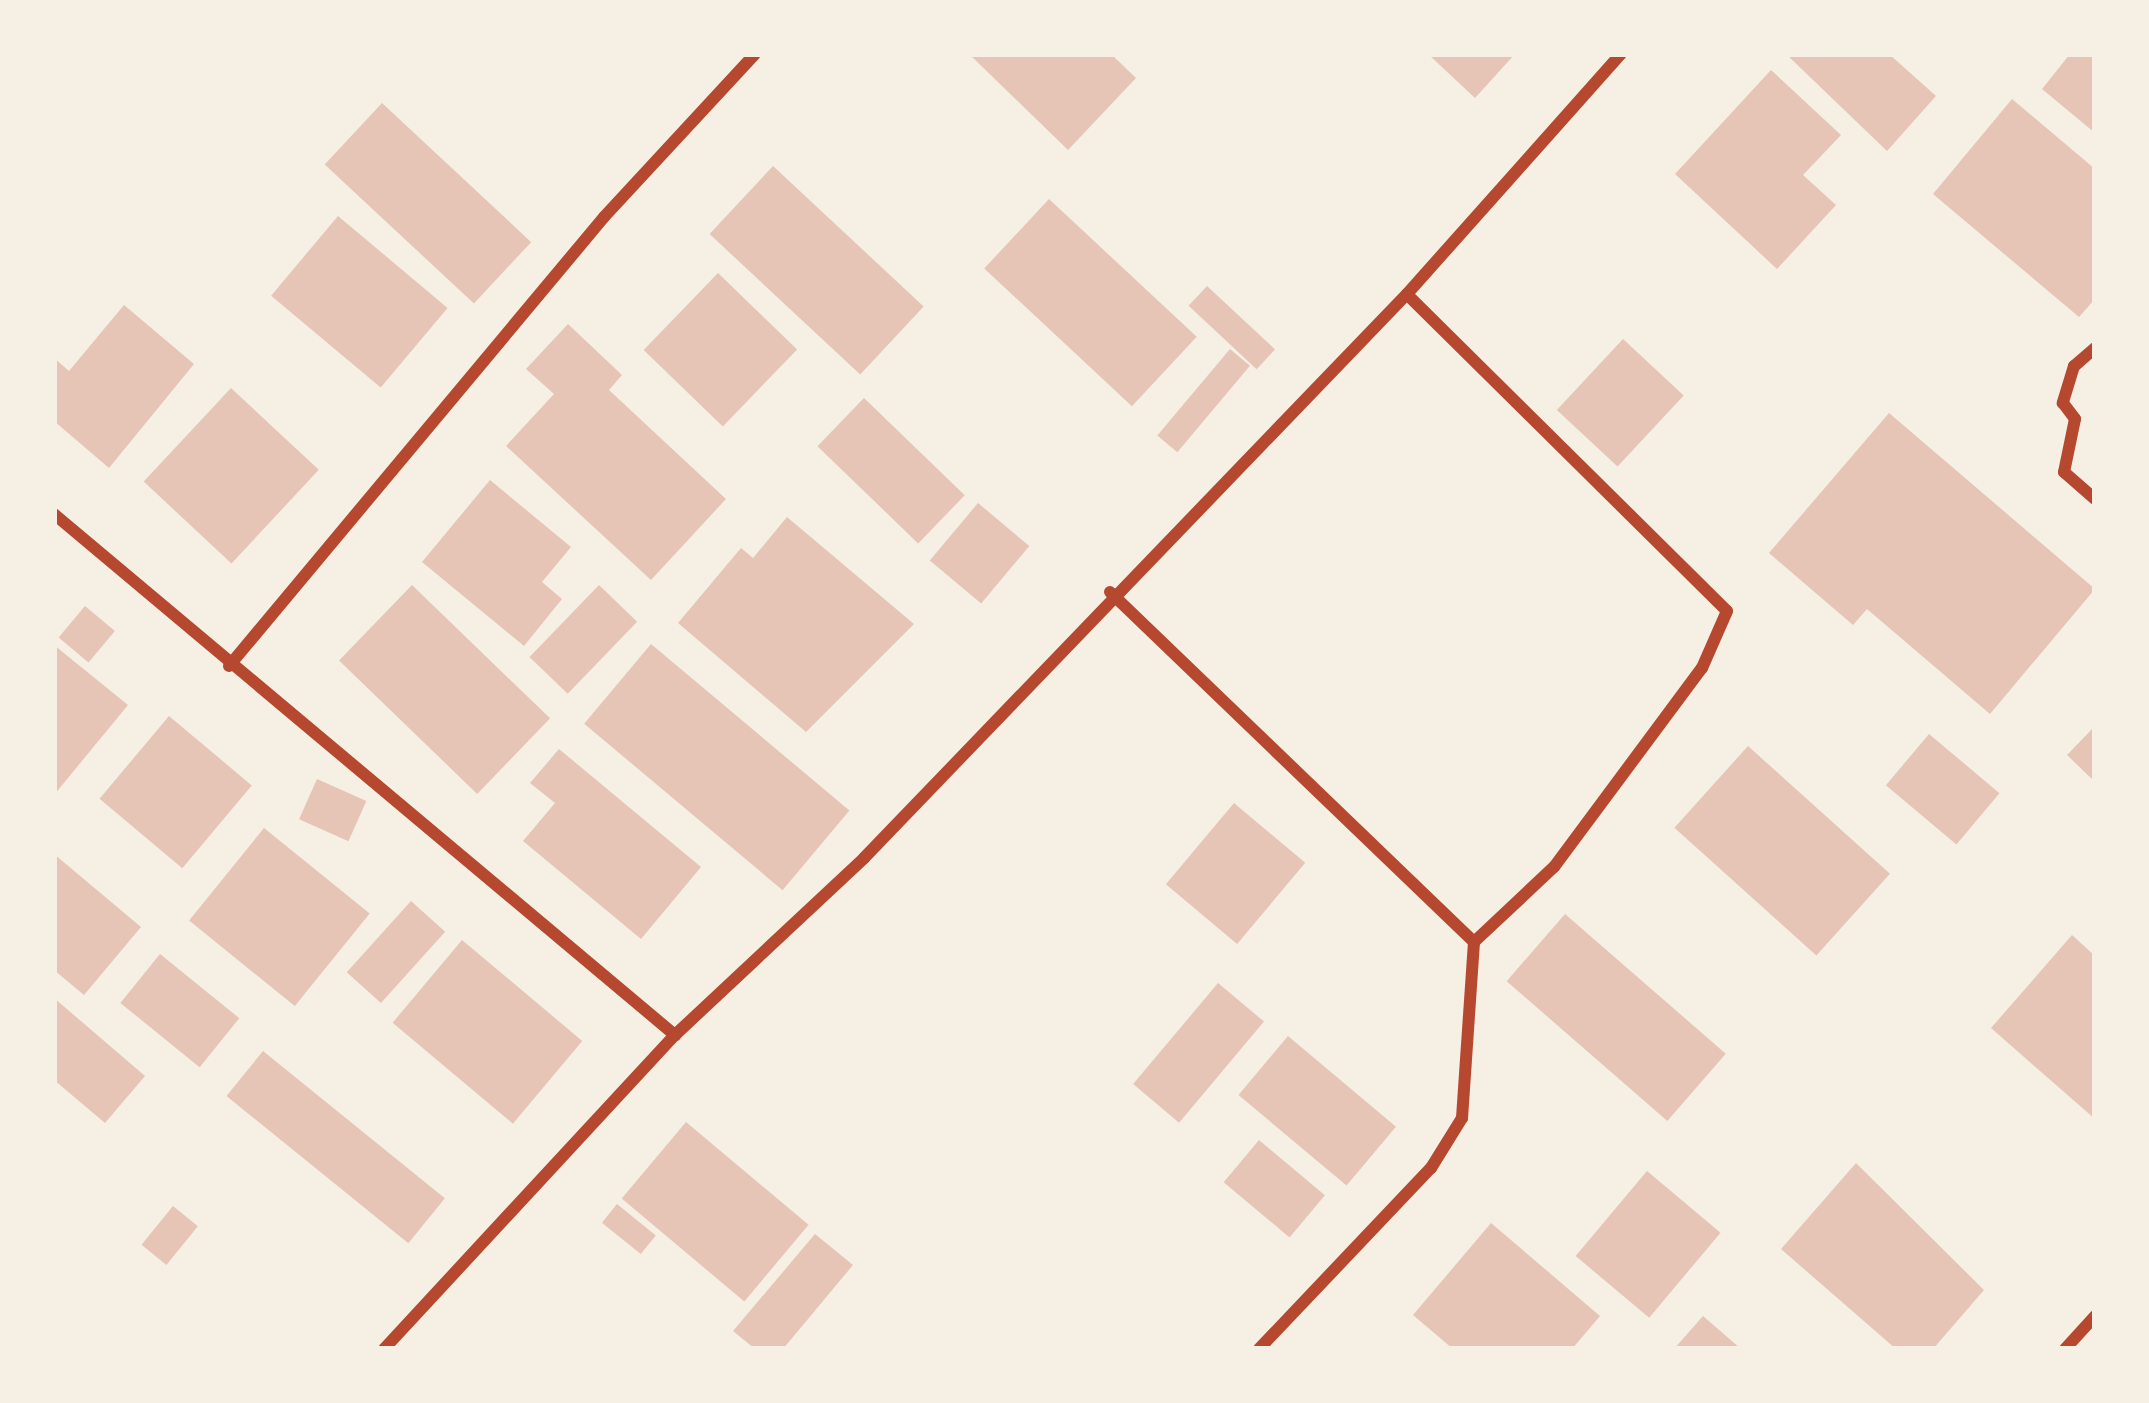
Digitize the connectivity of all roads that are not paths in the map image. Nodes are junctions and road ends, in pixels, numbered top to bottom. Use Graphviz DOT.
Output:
graph roads {
  1 [pos="755,54"];
  2 [pos="1621,54"];
  3 [pos="1406,294"];
  4 [pos="2095,348"];
  5 [pos="2095,499"];
  6 [pos="54,514"];
  7 [pos="1109,592"];
  8 [pos="229,666"];
  9 [pos="1474,942"];
  10 [pos="675,1035"];
  11 [pos="2095,1316"];
  12 [pos="384,1349"];
  13 [pos="1259,1349"];
  14 [pos="2065,1349"];
  1 -- 8 [label="street"];
  2 -- 3 [label="street"];
  3 -- 7 [label="street"];
  3 -- 9 [label="street"];
  4 -- 5 [label="street"];
  6 -- 8 [label="street"];
  7 -- 9 [label="street"];
  7 -- 10 [label="street"];
  8 -- 10 [label="street"];
  9 -- 13 [label="street"];
  10 -- 12 [label="street"];
  11 -- 14 [label="street"];
}
